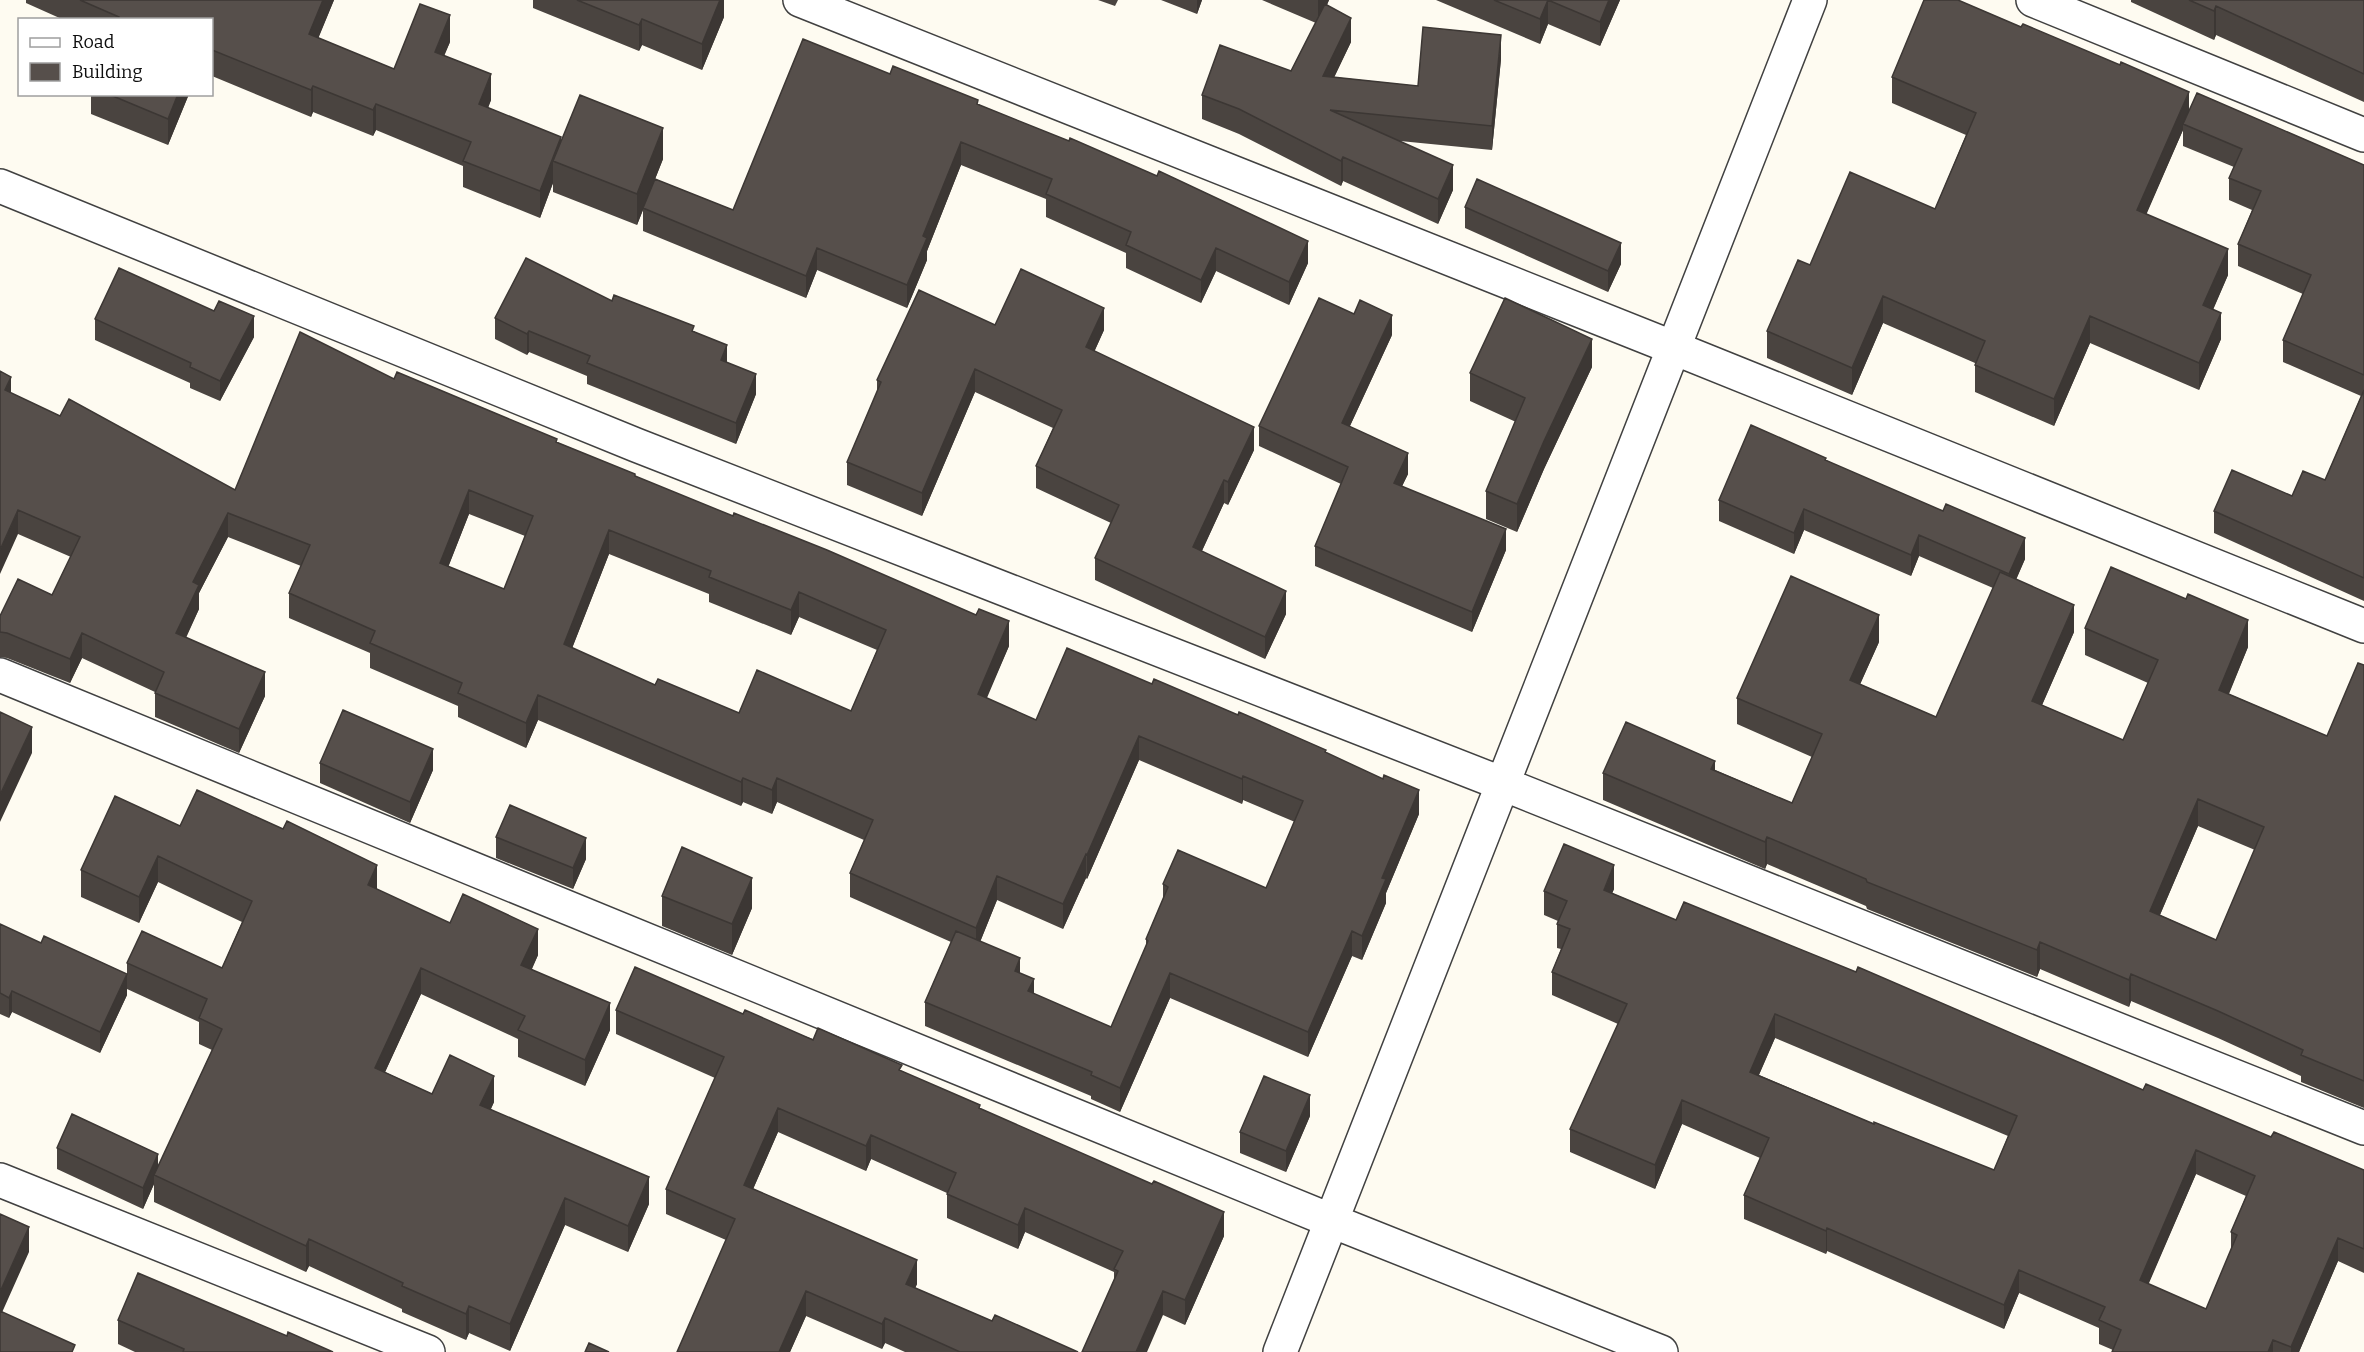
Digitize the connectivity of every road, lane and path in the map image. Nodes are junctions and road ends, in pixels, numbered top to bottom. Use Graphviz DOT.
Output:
graph roads {
  1 [pos="800,0"];
  2 [pos="1810,0"];
  3 [pos="2033,0"];
  4 [pos="2364,135"];
  5 [pos="0,186"];
  6 [pos="1674,348"];
  7 [pos="2364,626"];
  8 [pos="0,675"];
  9 [pos="1503,784"];
  10 [pos="2364,1128"];
  11 [pos="0,1180"];
  12 [pos="1332,1221"];
  13 [pos="428,1352"];
  14 [pos="1280,1352"];
  15 [pos="1661,1352"];
  1 -- 6 [label="street"];
  2 -- 6 [label="street"];
  3 -- 4 [label="street"];
  5 -- 9 [label="street"];
  6 -- 7 [label="street"];
  6 -- 9 [label="street"];
  8 -- 12 [label="street"];
  9 -- 10 [label="street"];
  9 -- 12 [label="street"];
  11 -- 13 [label="street"];
  12 -- 14 [label="street"];
  12 -- 15 [label="street"];
}
